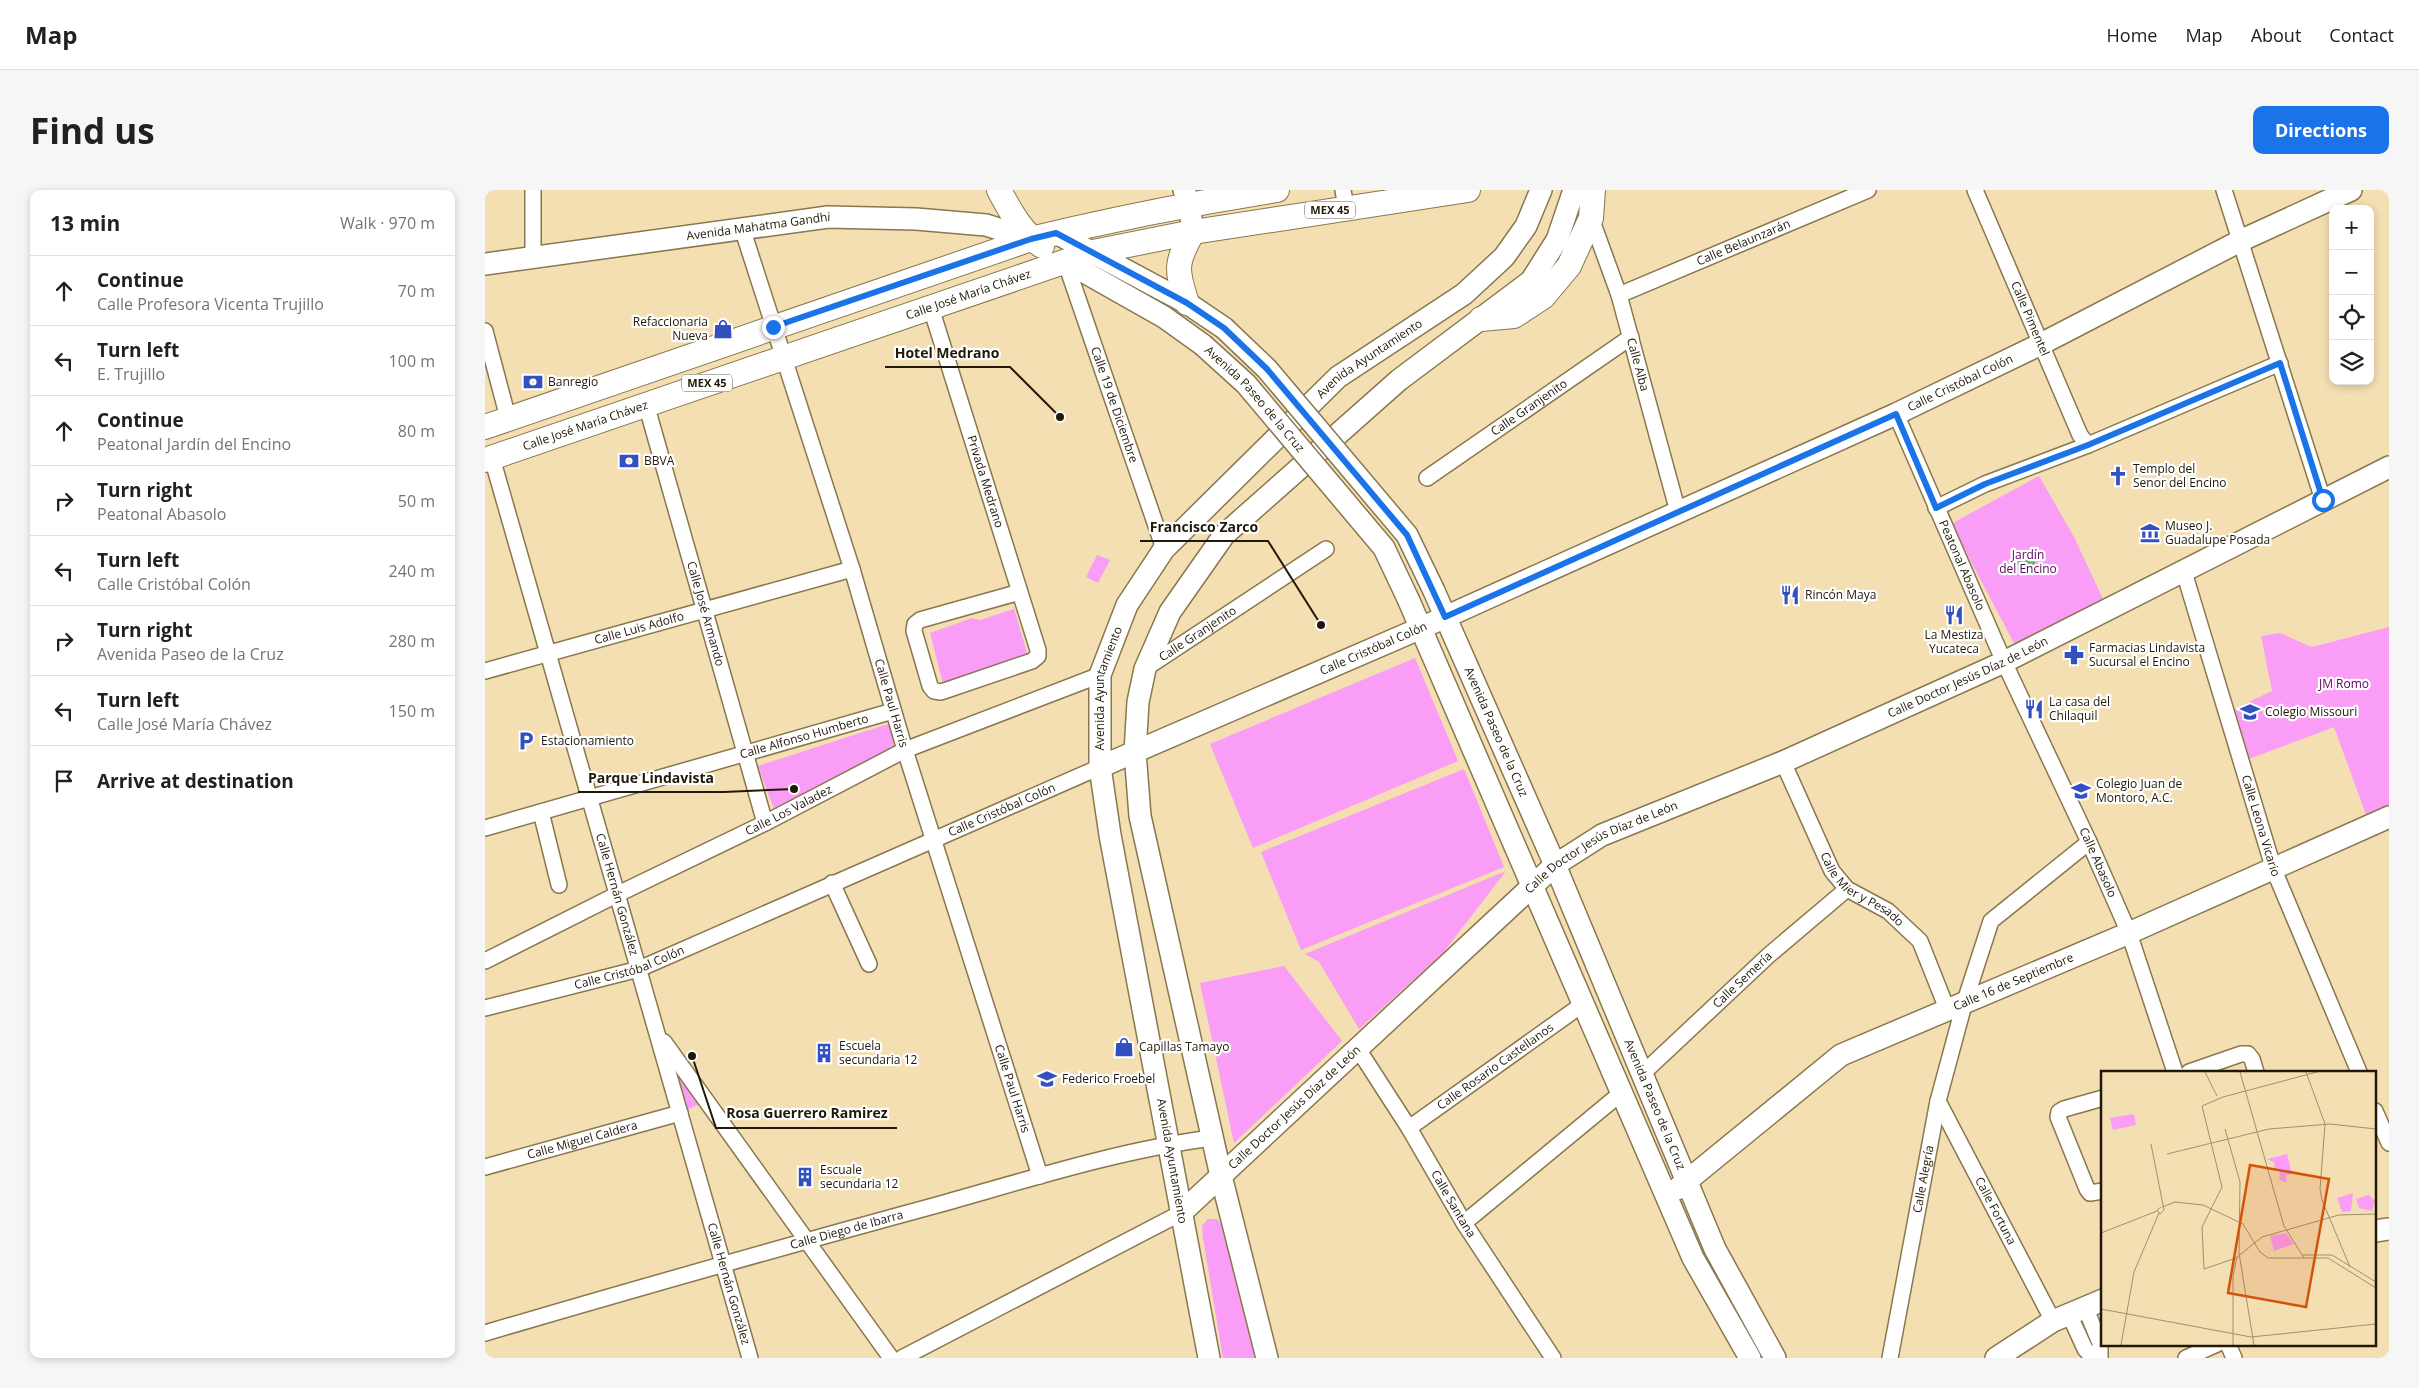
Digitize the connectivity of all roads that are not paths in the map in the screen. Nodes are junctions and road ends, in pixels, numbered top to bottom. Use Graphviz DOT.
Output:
graph roads {
  1 [pos="533,190"];
  2 [pos="999,190"];
  3 [pos="1277,190"];
  4 [pos="1468,190"];
  5 [pos="1541,190"];
  6 [pos="1574,190"];
  7 [pos="1593,190"];
  8 [pos="1868,190"];
  9 [pos="1975,190"];
  10 [pos="2224,190"];
  11 [pos="2351,190"];
  12 [pos="1186,197"];
  13 [pos="1345,199"];
  14 [pos="1591,218"];
  15 [pos="743,228"];
  16 [pos="1193,232"];
  17 [pos="1056,233"];
  18 [pos="1031,239"];
  19 [pos="2240,242"];
  20 [pos="1093,252"];
  21 [pos="533,257"];
  22 [pos="1065,260"];
  23 [pos="485,264"];
  24 [pos="1619,296"];
  25 [pos="1187,303"];
  26 [pos="931,308"];
  27 [pos="1481,318"];
  28 [pos="773,327"];
  29 [pos="485,331"];
  30 [pos="1631,337"];
  31 [pos="2041,344"];
  32 [pos="783,357"];
  33 [pos="2280,363"];
  34 [pos="646,404"];
  35 [pos="1896,414"];
  36 [pos="509,418"];
  37 [pos="485,427"];
  38 [pos="2088,445"];
  39 [pos="489,459"];
  40 [pos="2389,467"];
  41 [pos="1427,478"];
  42 [pos="2323,500"];
  43 [pos="1936,508"];
  44 [pos="1679,512"];
  45 [pos="1325,549"];
  46 [pos="1164,550"];
  47 [pos="852,569"];
  48 [pos="2184,572"];
  49 [pos="1020,592"];
  50 [pos="705,610"];
  51 [pos="1445,617"];
  52 [pos="1421,628"];
  53 [pos="549,654"];
  54 [pos="2004,662"];
  55 [pos="1145,669"];
  56 [pos="485,671"];
  57 [pos="1100,675"];
  58 [pos="893,711"];
  59 [pos="905,750"];
  60 [pos="1135,752"];
  61 [pos="746,754"];
  62 [pos="1783,762"];
  63 [pos="1100,767"];
  64 [pos="590,798"];
  65 [pos="541,812"];
  66 [pos="2389,817"];
  67 [pos="765,823"];
  68 [pos="485,828"];
  69 [pos="933,840"];
  70 [pos="2089,842"];
  71 [pos="1555,865"];
  72 [pos="2274,870"];
  73 [pos="832,883"];
  74 [pos="559,885"];
  75 [pos="1532,886"];
  76 [pos="1847,889"];
  77 [pos="618,894"];
  78 [pos="2129,934"];
  79 [pos="485,961"];
  80 [pos="869,964"];
  81 [pos="639,969"];
  82 [pos="1583,1004"];
  83 [pos="1956,1005"];
  84 [pos="485,1008"];
  85 [pos="657,1033"];
  86 [pos="1357,1050"];
  87 [pos="2175,1071"];
  88 [pos="2192,1071"];
  89 [pos="2257,1071"];
  90 [pos="2359,1071"];
  91 [pos="1641,1075"];
  92 [pos="1620,1094"];
  93 [pos="2101,1099"];
  94 [pos="1938,1101"];
  95 [pos="680,1113"];
  96 [pos="2377,1116"];
  97 [pos="1409,1128"];
  98 [pos="1212,1138"];
  99 [pos="1169,1143"];
  100 [pos="2389,1144"];
  101 [pos="485,1167"];
  102 [pos="1041,1176"];
  103 [pos="1221,1176"];
  104 [pos="1686,1181"];
  105 [pos="2101,1191"];
  106 [pos="1667,1197"];
  107 [pos="1181,1213"];
  108 [pos="1464,1223"];
  109 [pos="807,1240"];
  110 [pos="723,1264"];
  111 [pos="2077,1311"];
  112 [pos="485,1333"];
  113 [pos="2213,1346"];
  114 [pos="2229,1346"];
  115 [pos="751,1358"];
  116 [pos="891,1358"];
  117 [pos="902,1358"];
  118 [pos="1209,1358"];
  119 [pos="1267,1358"];
  120 [pos="1553,1358"];
  121 [pos="1750,1358"];
  122 [pos="1775,1358"];
  123 [pos="1890,1358"];
  124 [pos="1996,1358"];
  125 [pos="2093,1358"];
  126 [pos="2100,1358"];
  127 [pos="2187,1358"];
  128 [pos="2234,1358"];
  1 -- 21 [label="street"];
  2 -- 18 [label="main road, Avenida Paseo de la Cruz"];
  3 -- 12 [label="main road, MEX 45"];
  4 -- 13 [label="main road, Calle José María Chávez / MEX 45"];
  5 -- 46 [label="main road, Avenida Ayuntamiento"];
  6 -- 27 [label="main road"];
  7 -- 14 [label="main road"];
  8 -- 24 [label="street, Calle Belaunzarán"];
  9 -- 31 [label="street, Calle Pimentel"];
  10 -- 19 [label="street"];
  11 -- 19 [label="main road, Calle Cristóbal Colón"];
  12 -- 16 [label="main road"];
  12 -- 17 [label="main road, MEX 45"];
  13 -- 16 [label="main road, Calle José María Chávez / MEX 45"];
  14 -- 24 [label="street, Calle Alba"];
  14 -- 27 [label="main road"];
  15 -- 18 [label="main road, Avenida Mahatma Gandhi"];
  15 -- 21 [label="main road, Avenida Mahatma Gandhi"];
  15 -- 28 [label="street, Calle Paul Harris"];
  16 -- 20 [label="main road, Calle José María Chávez / MEX 45"];
  16 -- 25 [label="main road"];
  17 -- 18 [label="main road, MEX 45"];
  17 -- 20 [label="main road, Avenida Paseo de la Cruz"];
  18 -- 22 [label="main road, Avenida Paseo de la Cruz"];
  18 -- 28 [label="main road, MEX 45"];
  19 -- 31 [label="main road, Calle Cristóbal Colón"];
  19 -- 33 [label="street"];
  20 -- 22 [label="main road, Calle José María Chávez / MEX 45"];
  20 -- 25 [label="main road, Avenida Paseo de la Cruz"];
  21 -- 23 [label="main road, Avenida Mahatma Gandhi"];
  22 -- 26 [label="main road, Calle José María Chávez / MEX 45"];
  22 -- 46 [label="street, Calle 19 de Diciembre"];
  22 -- 52 [label="main road, Avenida Paseo de la Cruz, bridge"];
  24 -- 30 [label="street, Calle Alba"];
  25 -- 51 [label="main road, Avenida Paseo de la Cruz, bridge"];
  26 -- 32 [label="main road, Calle José María Chávez / MEX 45"];
  26 -- 49 [label="street, Privada Medrano"];
  27 -- 55 [label="main road"];
  28 -- 32 [label="street, Calle Paul Harris"];
  28 -- 36 [label="main road, MEX 45"];
  29 -- 36 [label="street"];
  30 -- 41 [label="street, Calle Granjenito"];
  30 -- 44 [label="street, Calle Alba"];
  31 -- 35 [label="main road, Calle Cristóbal Colón"];
  31 -- 38 [label="street, Calle Pimentel"];
  32 -- 34 [label="main road, Calle José María Chávez / MEX 45"];
  32 -- 47 [label="street, Calle Paul Harris"];
  33 -- 38 [label="street"];
  33 -- 42 [label="street"];
  34 -- 39 [label="main road, Calle José María Chávez / MEX 45"];
  34 -- 50 [label="street, Calle José Armando"];
  35 -- 43 [label="street, Peatonal Abasolo"];
  35 -- 44 [label="main road, Calle Cristóbal Colón"];
  36 -- 37 [label="main road, MEX 45"];
  38 -- 43 [label="street"];
  39 -- 53 [label="street, Calle Hernán González"];
  40 -- 42 [label="main road, Calle Doctor Jesús Díaz de León"];
  42 -- 48 [label="main road, Calle Doctor Jesús Díaz de León"];
  43 -- 54 [label="street, Peatonal Abasolo"];
  44 -- 51 [label="main road, Calle Cristóbal Colón"];
  45 -- 55 [label="street, Calle Granjenito"];
  46 -- 57 [label="main road, Avenida Ayuntamiento"];
  47 -- 50 [label="street, Calle Luis Adolfo"];
  47 -- 58 [label="street, Calle Paul Harris"];
  48 -- 54 [label="main road, Calle Doctor Jesús Díaz de León"];
  48 -- 72 [label="street, Calle Leona Vicario"];
  49 -- 49 [label="street, Privada Medrano"];
  50 -- 53 [label="street, Calle Luis Adolfo"];
  50 -- 61 [label="street, Calle José Armando"];
  51 -- 52 [label="main road, Calle Cristóbal Colón"];
  51 -- 71 [label="main road, Avenida Paseo de la Cruz"];
  52 -- 60 [label="main road, Calle Cristóbal Colón"];
  52 -- 75 [label="main road, Avenida Paseo de la Cruz"];
  53 -- 56 [label="street, Calle Luis Adolfo"];
  53 -- 64 [label="street, Calle Hernán González"];
  54 -- 62 [label="main road, Calle Doctor Jesús Díaz de León"];
  54 -- 70 [label="street, Calle Abasolo"];
  55 -- 60 [label="main road"];
  57 -- 59 [label="street, Calle Los Valadez"];
  57 -- 63 [label="main road, Avenida Ayuntamiento"];
  58 -- 59 [label="street, Calle Paul Harris"];
  58 -- 61 [label="street, Calle Alfonso Humberto"];
  59 -- 67 [label="street, Calle Los Valadez"];
  59 -- 69 [label="street, Calle Paul Harris"];
  60 -- 63 [label="main road, Calle Cristóbal Colón"];
  60 -- 98 [label="main road"];
  61 -- 64 [label="street, Calle Alfonso Humberto"];
  61 -- 67 [label="street, Calle José Armando"];
  62 -- 71 [label="main road, Calle Doctor Jesús Díaz de León"];
  62 -- 76 [label="street, Calle Mier y Pesado"];
  63 -- 69 [label="street, Calle Cristóbal Colón"];
  63 -- 99 [label="main road, Avenida Ayuntamiento"];
  64 -- 65 [label="street, Calle Alfonso Humberto"];
  64 -- 77 [label="street, Calle Hernán González"];
  65 -- 68 [label="street, Calle Alfonso Humberto"];
  65 -- 74 [label="street"];
  66 -- 72 [label="main road, Calle 16 de Septiembre"];
  67 -- 77 [label="street, Calle Los Valadez"];
  69 -- 73 [label="street, Calle Cristóbal Colón"];
  69 -- 102 [label="street, Calle Paul Harris"];
  70 -- 78 [label="street, Calle Abasolo"];
  70 -- 83 [label="street, Calle Alegría"];
  71 -- 75 [label="main road, Calle Doctor Jesús Díaz de León"];
  71 -- 91 [label="main road, Avenida Paseo de la Cruz"];
  72 -- 78 [label="main road, Calle 16 de Septiembre"];
  72 -- 90 [label="street, Calle Leona Vicario"];
  73 -- 80 [label="street"];
  73 -- 81 [label="street, Calle Cristóbal Colón"];
  75 -- 82 [label="main road, Avenida Paseo de la Cruz"];
  75 -- 86 [label="main road, Calle Doctor Jesús Díaz de León"];
  76 -- 83 [label="street, Calle Mier y Pesado"];
  76 -- 91 [label="street, Calle Semería"];
  77 -- 79 [label="street, Calle Los Valadez"];
  77 -- 81 [label="street, Calle Hernán González"];
  78 -- 83 [label="main road, Calle 16 de Septiembre"];
  78 -- 87 [label="street, Calle Abasolo"];
  81 -- 84 [label="street, Calle Cristóbal Colón"];
  81 -- 85 [label="street, Calle Hernán González"];
  82 -- 92 [label="main road, Avenida Paseo de la Cruz"];
  82 -- 97 [label="street, Calle Rosario Castellanos"];
  83 -- 94 [label="street, Calle Alegría"];
  83 -- 104 [label="main road, Calle 16 de Septiembre"];
  85 -- 95 [label="street, Calle Hernán González"];
  85 -- 109 [label="street"];
  86 -- 97 [label="street, Calle Santana"];
  86 -- 103 [label="main road, Calle Doctor Jesús Díaz de León"];
  88 -- 89 [label="street"];
  91 -- 104 [label="main road, Avenida Paseo de la Cruz"];
  92 -- 106 [label="main road, Avenida Paseo de la Cruz"];
  92 -- 108 [label="street"];
  93 -- 105 [label="street"];
  94 -- 111 [label="street, Calle Fortuna"];
  94 -- 123 [label="street, Calle Alegría"];
  95 -- 101 [label="street, Calle Miguel Caldera"];
  95 -- 110 [label="street, Calle Hernán González"];
  96 -- 100 [label="street"];
  97 -- 108 [label="street, Calle Santana"];
  98 -- 99 [label="street, Calle Diego de Ibarra"];
  98 -- 103 [label="main road"];
  99 -- 102 [label="street, Calle Diego de Ibarra"];
  99 -- 107 [label="main road, Avenida Ayuntamiento"];
  102 -- 109 [label="street, Calle Diego de Ibarra"];
  103 -- 107 [label="main road, Calle Doctor Jesús Díaz de León"];
  103 -- 119 [label="main road"];
  104 -- 106 [label="main road, Calle 16 de Septiembre"];
  104 -- 122 [label="main road, Avenida Paseo de la Cruz"];
  106 -- 121 [label="main road, Avenida Paseo de la Cruz"];
  107 -- 117 [label="street, Calle Doctor Jesús Díaz de León"];
  107 -- 118 [label="main road, Avenida Ayuntamiento"];
  108 -- 120 [label="street, Calle Santana"];
  109 -- 110 [label="street, Calle Diego de Ibarra"];
  109 -- 116 [label="street"];
  110 -- 112 [label="street, Calle Diego de Ibarra"];
  110 -- 115 [label="street, Calle Hernán González"];
  111 -- 124 [label="main road"];
  111 -- 125 [label="street"];
  111 -- 126 [label="street"];
  113 -- 127 [label="street"];
  114 -- 128 [label="street"];
}
